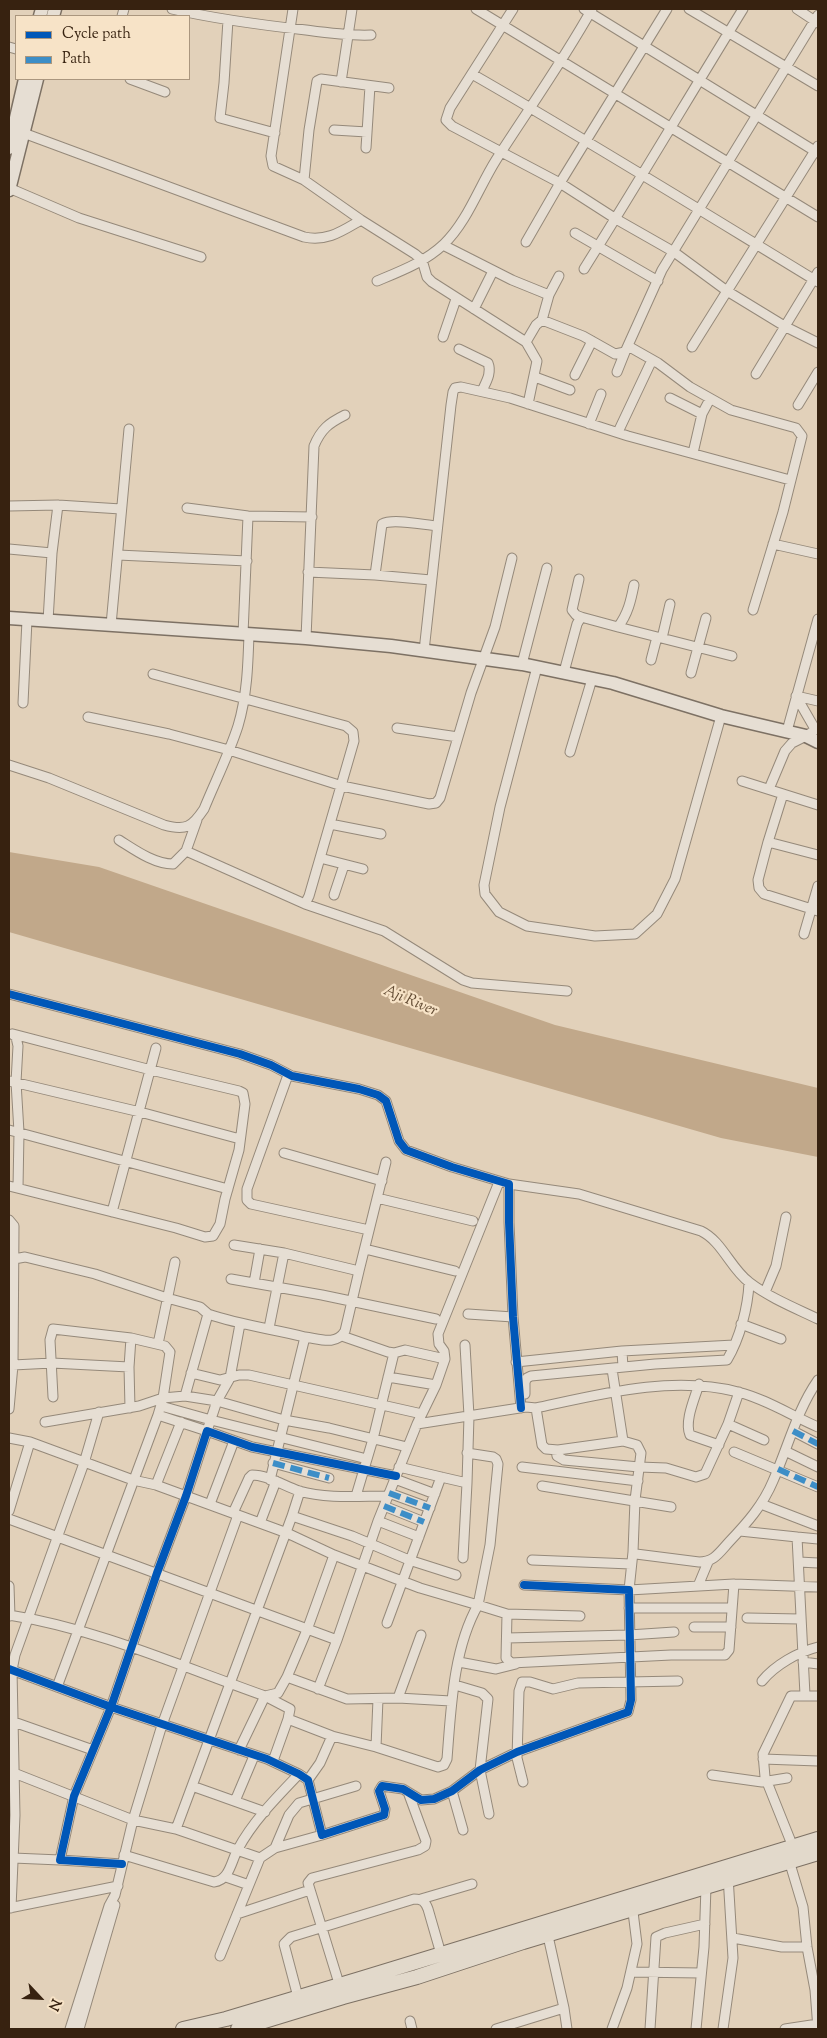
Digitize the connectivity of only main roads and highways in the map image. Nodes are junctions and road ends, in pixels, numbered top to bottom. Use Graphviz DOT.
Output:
graph roads {
  1 [pos="25,80"];
  2 [pos="37,80"];
  3 [pos="15,129"];
  4 [pos="9,148"];
  5 [pos="9,189"];
  6 [pos="9,618"];
  7 [pos="815,734"];
  8 [pos="818,1839"];
  9 [pos="789,1853"];
  10 [pos="818,1853"];
  11 [pos="727,1875"];
  12 [pos="632,1903"];
  13 [pos="342,1991"];
  14 [pos="252,2018"];
  15 [pos="183,2029"];
  16 [pos="238,2029"];
  1 -- 3 [label="main road"];
  2 -- 3 [label="main road"];
  3 -- 4 [label="main road"];
  3 -- 5 [label="main road"];
  6 -- 7 [label="main road"];
  8 -- 9 [label="main road"];
  9 -- 10 [label="main road"];
  9 -- 11 [label="main road"];
  11 -- 12 [label="main road"];
  11 -- 12 [label="main road"];
  12 -- 13 [label="main road"];
  12 -- 13 [label="main road"];
  13 -- 14 [label="main road"];
  13 -- 14 [label="main road"];
  14 -- 15 [label="main road"];
  14 -- 16 [label="main road"];
}
